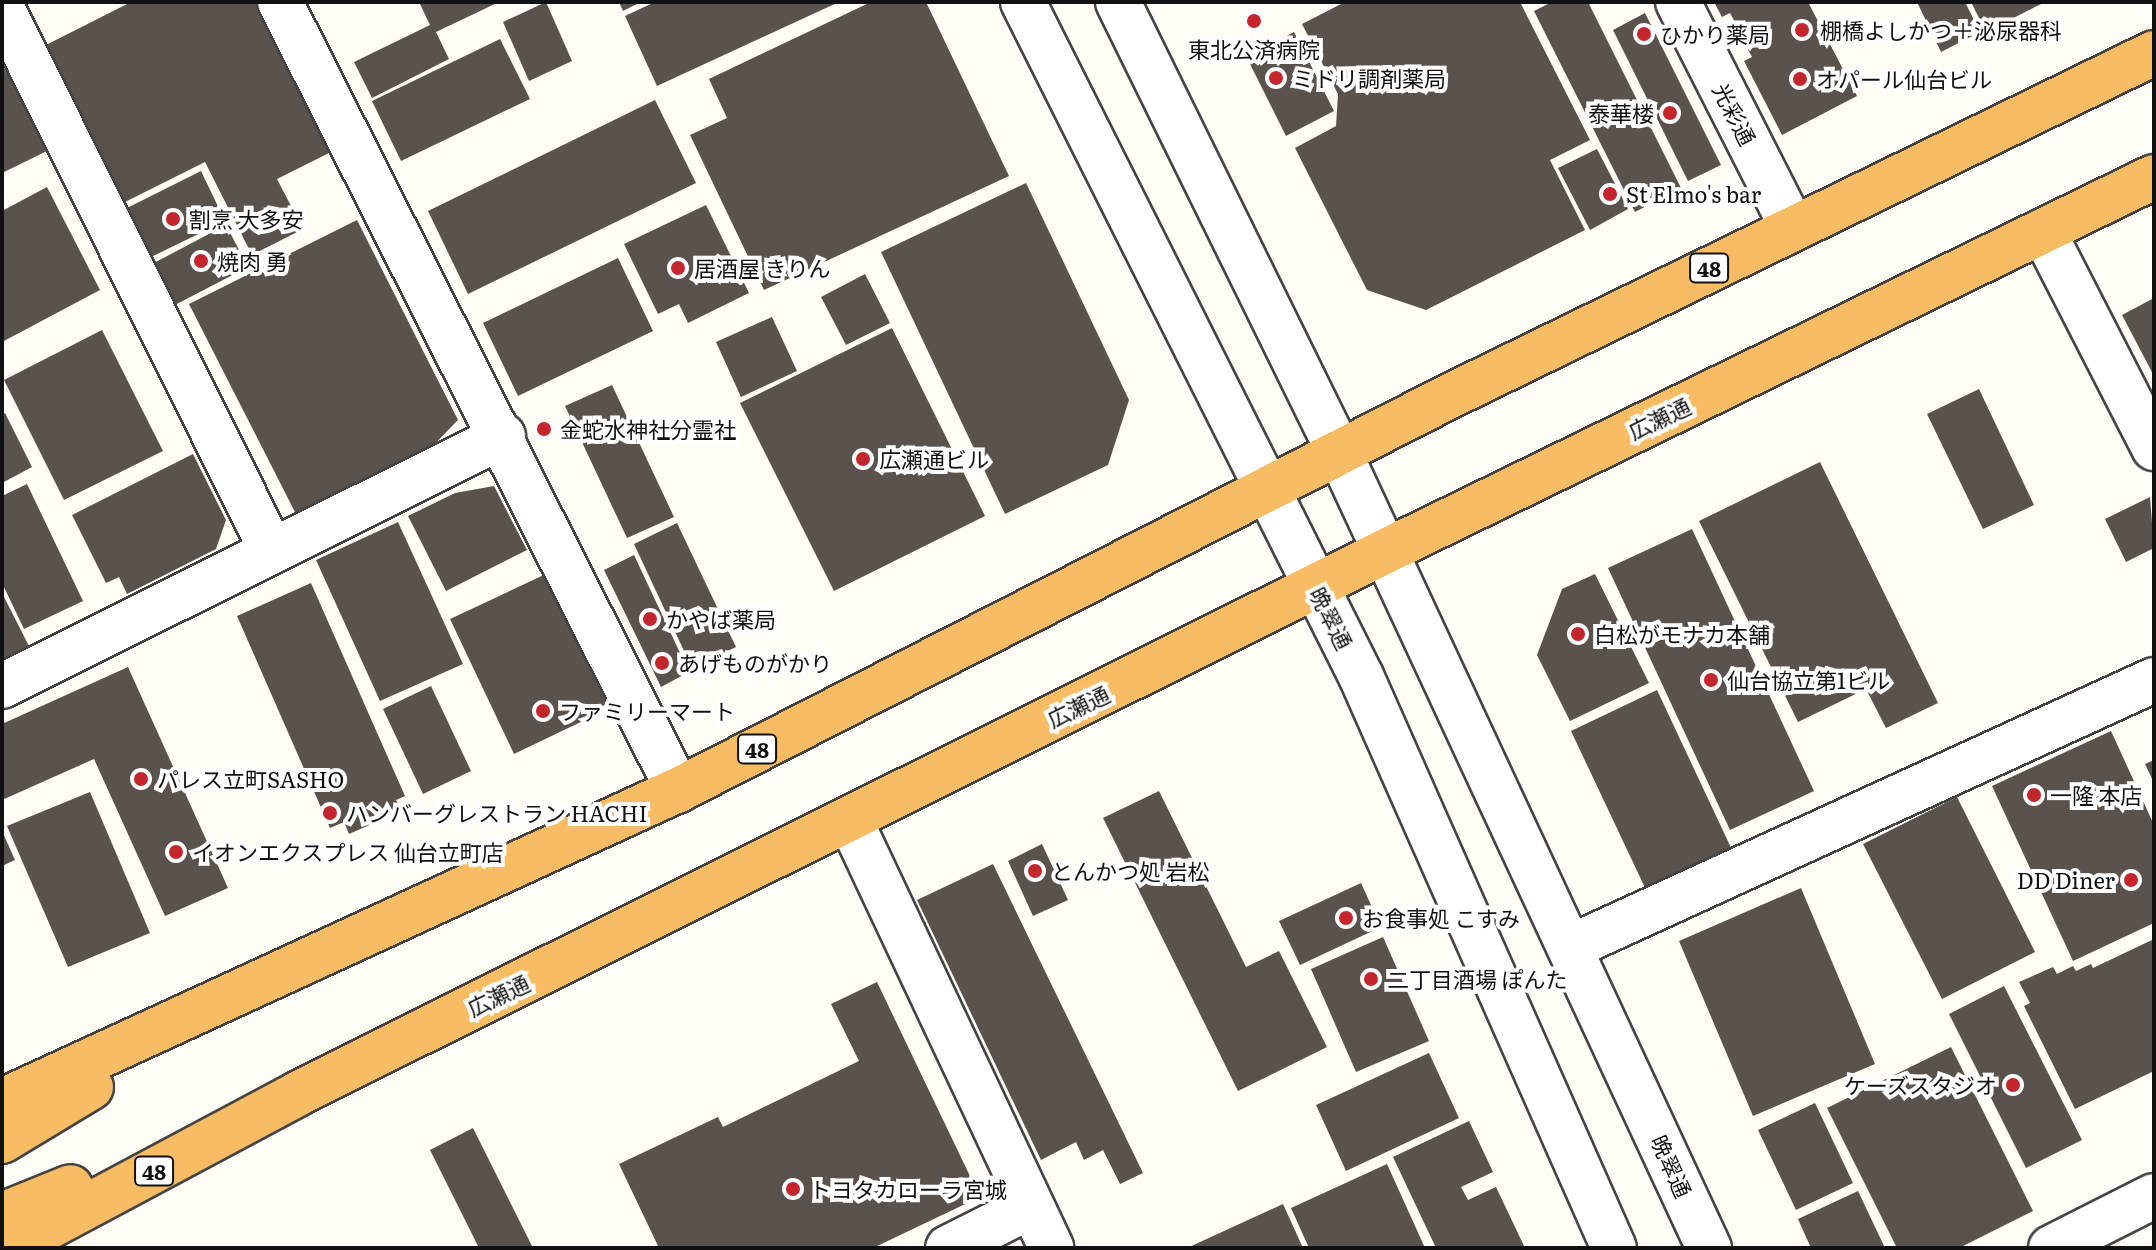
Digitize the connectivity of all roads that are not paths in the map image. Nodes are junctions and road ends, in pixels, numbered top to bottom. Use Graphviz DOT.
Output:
graph roads {
  1 [pos="280,2"];
  2 [pos="1023,2"];
  3 [pos="1118,2"];
  4 [pos="1678,2"];
  5 [pos="2,8"];
  6 [pos="2154,53"];
  7 [pos="2154,177"];
  8 [pos="1792,227"];
  9 [pos="2043,231"];
  10 [pos="503,436"];
  11 [pos="2154,448"];
  12 [pos="1339,452"];
  13 [pos="1267,488"];
  14 [pos="271,549"];
  15 [pos="1386,551"];
  16 [pos="1317,588"];
  17 [pos="2154,680"];
  18 [pos="2,686"];
  19 [pos="678,790"];
  20 [pos="850,820"];
  21 [pos="1573,946"];
  22 [pos="239,996"];
  23 [pos="299,1093"];
  24 [pos="2,1101"];
  25 [pos="2,1141"];
  26 [pos="2154,1196"];
  27 [pos="1031,1206"];
  28 [pos="2,1215"];
  29 [pos="9,1248"];
  30 [pos="948,1248"];
  31 [pos="1051,1248"];
  32 [pos="1614,1248"];
  33 [pos="1709,1248"];
  34 [pos="2051,1248"];
  1 -- 10 [label="street"];
  2 -- 13 [label="street, 晩翠通"];
  3 -- 12 [label="street, 晩翠通"];
  4 -- 8 [label="street, 光彩通"];
  5 -- 14 [label="street"];
  6 -- 8 [label="highway, 48"];
  7 -- 9 [label="highway, 広瀬通 / 48"];
  8 -- 12 [label="highway, 48"];
  9 -- 11 [label="street"];
  9 -- 15 [label="highway, 広瀬通 / 48"];
  10 -- 14 [label="street"];
  10 -- 19 [label="street"];
  12 -- 13 [label="highway, 48"];
  12 -- 15 [label="street, 晩翠通"];
  13 -- 16 [label="street, 晩翠通"];
  13 -- 19 [label="highway, 48"];
  14 -- 18 [label="street"];
  15 -- 16 [label="highway, 広瀬通 / 48"];
  15 -- 21 [label="street, 晩翠通"];
  16 -- 20 [label="highway, 広瀬通 / 48"];
  16 -- 32 [label="street, 晩翠通"];
  17 -- 21 [label="street"];
  19 -- 22 [label="highway, 48"];
  20 -- 23 [label="highway, 広瀬通 / 48"];
  20 -- 27 [label="street"];
  21 -- 33 [label="street, 晩翠通"];
  22 -- 24 [label="highway, 48"];
  22 -- 25 [label="highway, 48"];
  23 -- 28 [label="highway, 48"];
  23 -- 29 [label="highway, 広瀬通 / 48"];
  26 -- 34 [label="street"];
  27 -- 30 [label="street"];
  27 -- 31 [label="street"];
}
